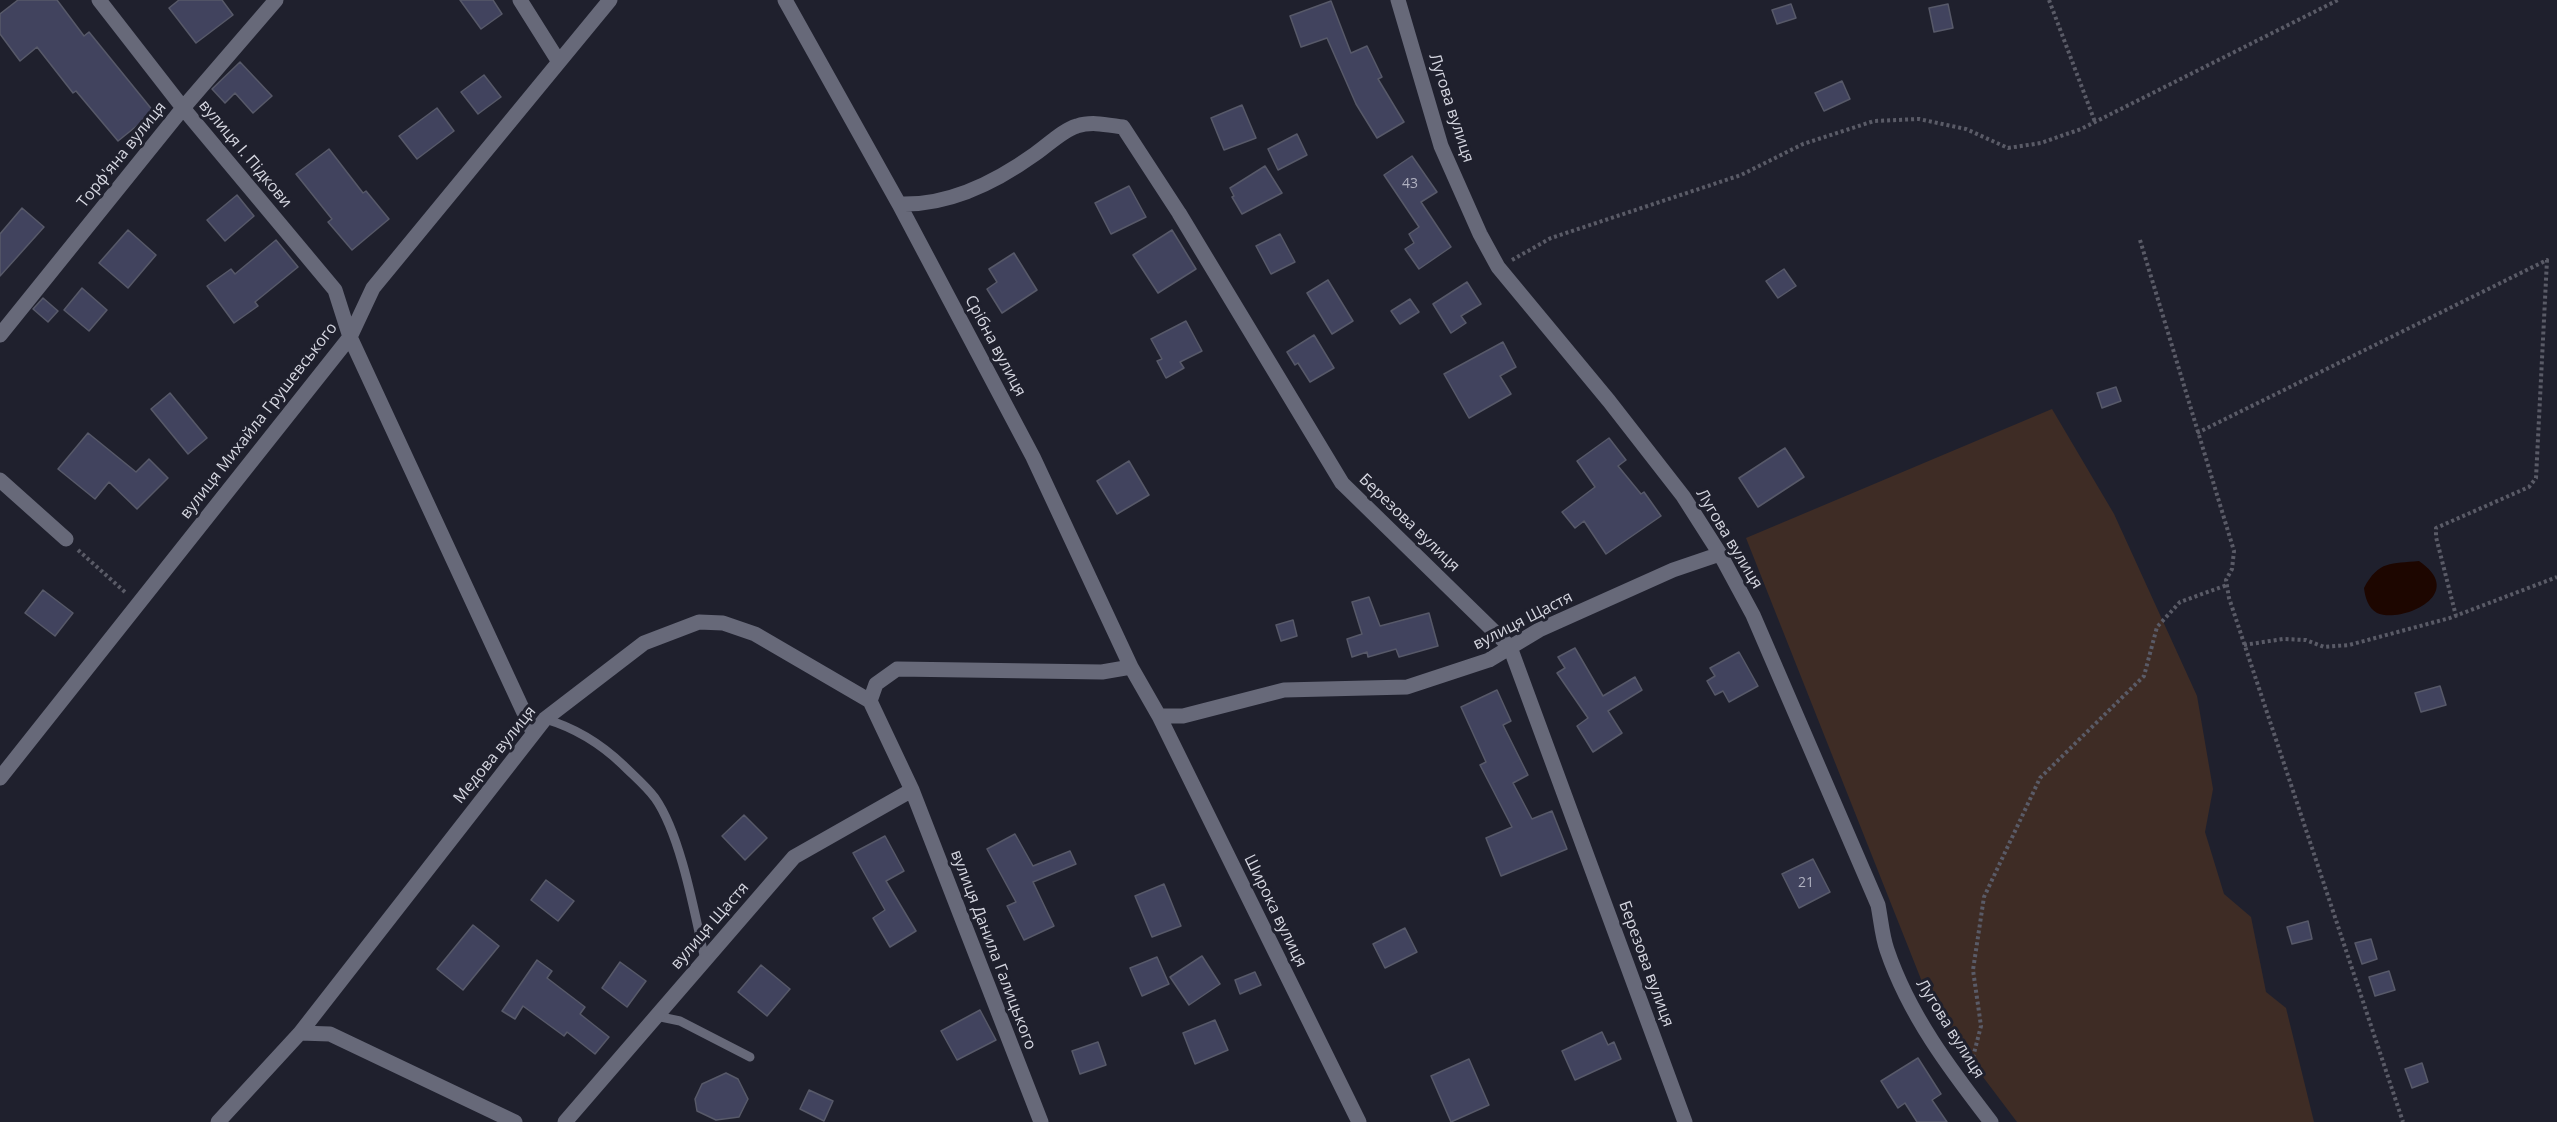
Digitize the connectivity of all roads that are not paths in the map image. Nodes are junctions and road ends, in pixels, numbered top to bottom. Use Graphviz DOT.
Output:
graph roads {
  1 [pos="99,0"];
  2 [pos="276,0"];
  3 [pos="520,0"];
  4 [pos="610,0"];
  5 [pos="785,0"];
  6 [pos="1398,0"];
  7 [pos="559,62"];
  8 [pos="183,108"];
  9 [pos="899,204"];
  10 [pos="0,335"];
  11 [pos="351,337"];
  12 [pos="0,480"];
  13 [pos="66,539"];
  14 [pos="1720,554"];
  15 [pos="1510,647"];
  16 [pos="1131,667"];
  17 [pos="870,700"];
  18 [pos="1159,716"];
  19 [pos="545,719"];
  20 [pos="533,732"];
  21 [pos="0,778"];
  22 [pos="912,790"];
  23 [pos="705,960"];
  24 [pos="656,1016"];
  25 [pos="300,1033"];
  26 [pos="750,1057"];
  27 [pos="218,1122"];
  28 [pos="515,1122"];
  29 [pos="565,1122"];
  30 [pos="1041,1122"];
  31 [pos="1359,1122"];
  32 [pos="1685,1122"];
  33 [pos="1991,1122"];
  1 -- 8 [label="street, вулиця І. Підкови"];
  2 -- 8 [label="street, Торф'яна вулиця"];
  3 -- 7 [label="street"];
  4 -- 7 [label="street, вулиця Михайла Грушевського"];
  5 -- 9 [label="street, Срібна вулиця"];
  6 -- 14 [label="street, Лугова вулиця"];
  7 -- 11 [label="street, вулиця Михайла Грушевського"];
  8 -- 10 [label="street, Торф'яна вулиця"];
  8 -- 11 [label="street, вулиця І. Підкови"];
  9 -- 15 [label="street, Березова вулиця"];
  9 -- 16 [label="street, Срібна вулиця"];
  11 -- 20 [label="street, вулиця І. Підкови"];
  11 -- 21 [label="street, вулиця Михайла Грушевського"];
  12 -- 13 [label="street"];
  14 -- 15 [label="street, вулиця Щастя"];
  14 -- 33 [label="street, Лугова вулиця"];
  15 -- 18 [label="street, вулиця Щастя"];
  15 -- 32 [label="street, Березова вулиця"];
  16 -- 17 [label="street"];
  16 -- 18 [label="street, Срібна вулиця"];
  17 -- 19 [label="street, Медова вулиця"];
  17 -- 22 [label="street"];
  18 -- 31 [label="street, Широка вулиця"];
  19 -- 20 [label="street, Медова вулиця"];
  19 -- 23 [label="lane"];
  20 -- 25 [label="street, Медова вулиця"];
  22 -- 23 [label="street, вулиця Щастя"];
  22 -- 30 [label="street, вулиця Данила Галицького"];
  23 -- 24 [label="street, вулиця Щастя"];
  24 -- 26 [label="lane"];
  24 -- 29 [label="street, вулиця Щастя"];
  25 -- 27 [label="street, Медова вулиця"];
  25 -- 28 [label="street"];
}
